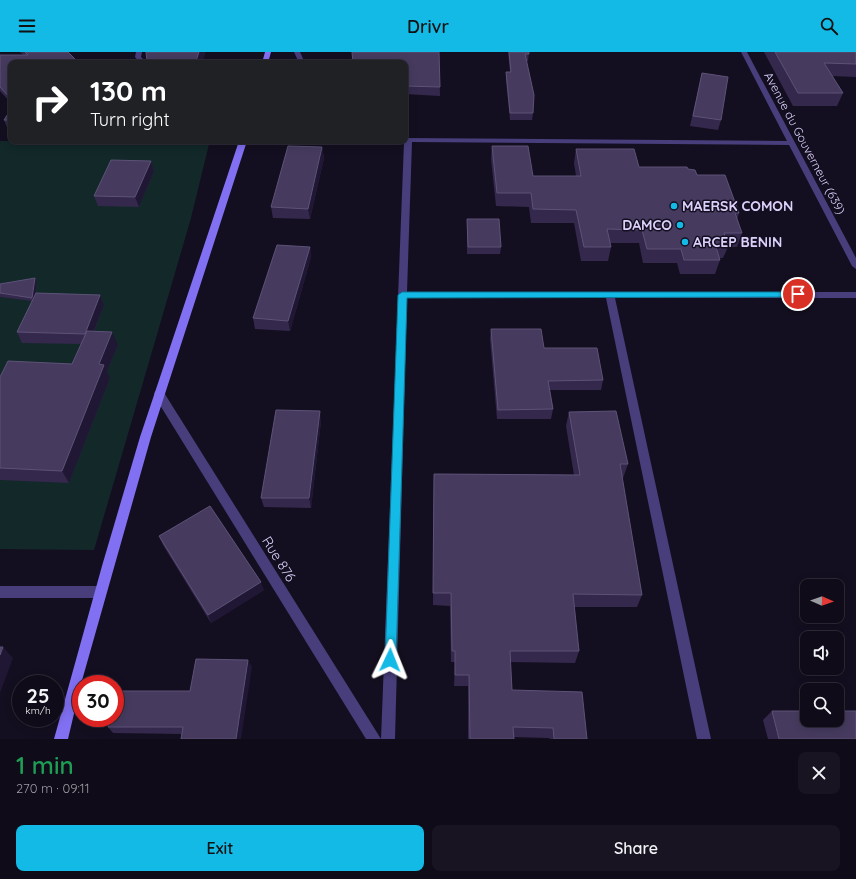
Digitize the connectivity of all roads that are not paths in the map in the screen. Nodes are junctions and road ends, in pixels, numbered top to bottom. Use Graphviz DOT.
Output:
graph roads {
  1 [pos="744,52"];
  2 [pos="408,140"];
  3 [pos="792,143"];
  4 [pos="243,144"];
  5 [pos="406,144"];
  6 [pos="856,266"];
  7 [pos="856,294"];
  8 [pos="402,295"];
  9 [pos="610,295"];
  10 [pos="159,394"];
  11 [pos="0,592"];
  12 [pos="100,592"];
  13 [pos="61,739"];
  14 [pos="374,739"];
  15 [pos="388,739"];
  16 [pos="704,739"];
  1 -- 3 [label="street, Avenue du Gouverneur (639)"];
  2 -- 3 [label="street"];
  3 -- 6 [label="street, Avenue du Gouverneur (639)"];
  4 -- 10 [label="street"];
  5 -- 8 [label="street"];
  7 -- 9 [label="street"];
  8 -- 9 [label="street"];
  8 -- 15 [label="street"];
  9 -- 16 [label="street"];
  10 -- 12 [label="street"];
  10 -- 14 [label="street, Rue 876"];
  11 -- 12 [label="street"];
  12 -- 13 [label="street"];
}
